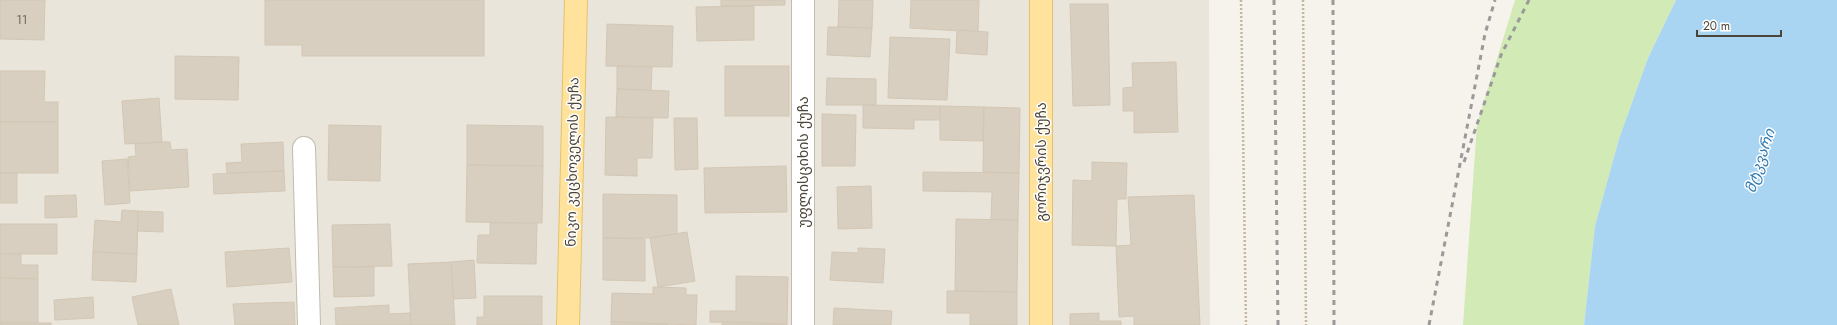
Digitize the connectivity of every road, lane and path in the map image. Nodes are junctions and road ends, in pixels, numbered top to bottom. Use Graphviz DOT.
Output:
graph roads {
  1 [pos="576,0"];
  2 [pos="803,0"];
  3 [pos="1041,0"];
  4 [pos="1241,0"];
  5 [pos="1303,0"];
  6 [pos="304,148"];
  7 [pos="309,325"];
  8 [pos="568,325"];
  9 [pos="803,325"];
  10 [pos="1041,325"];
  11 [pos="1246,325"];
  12 [pos="1306,325"];
  1 -- 8 [label="main road, ნიკო კეცხოველის ქუჩა"];
  2 -- 9 [label="street, უფლისციხის ქუჩა"];
  3 -- 10 [label="main road, გორიჯვრის ქუჩა"];
  4 -- 11 [label="path"];
  5 -- 12 [label="path"];
  6 -- 7 [label="street"];
}
